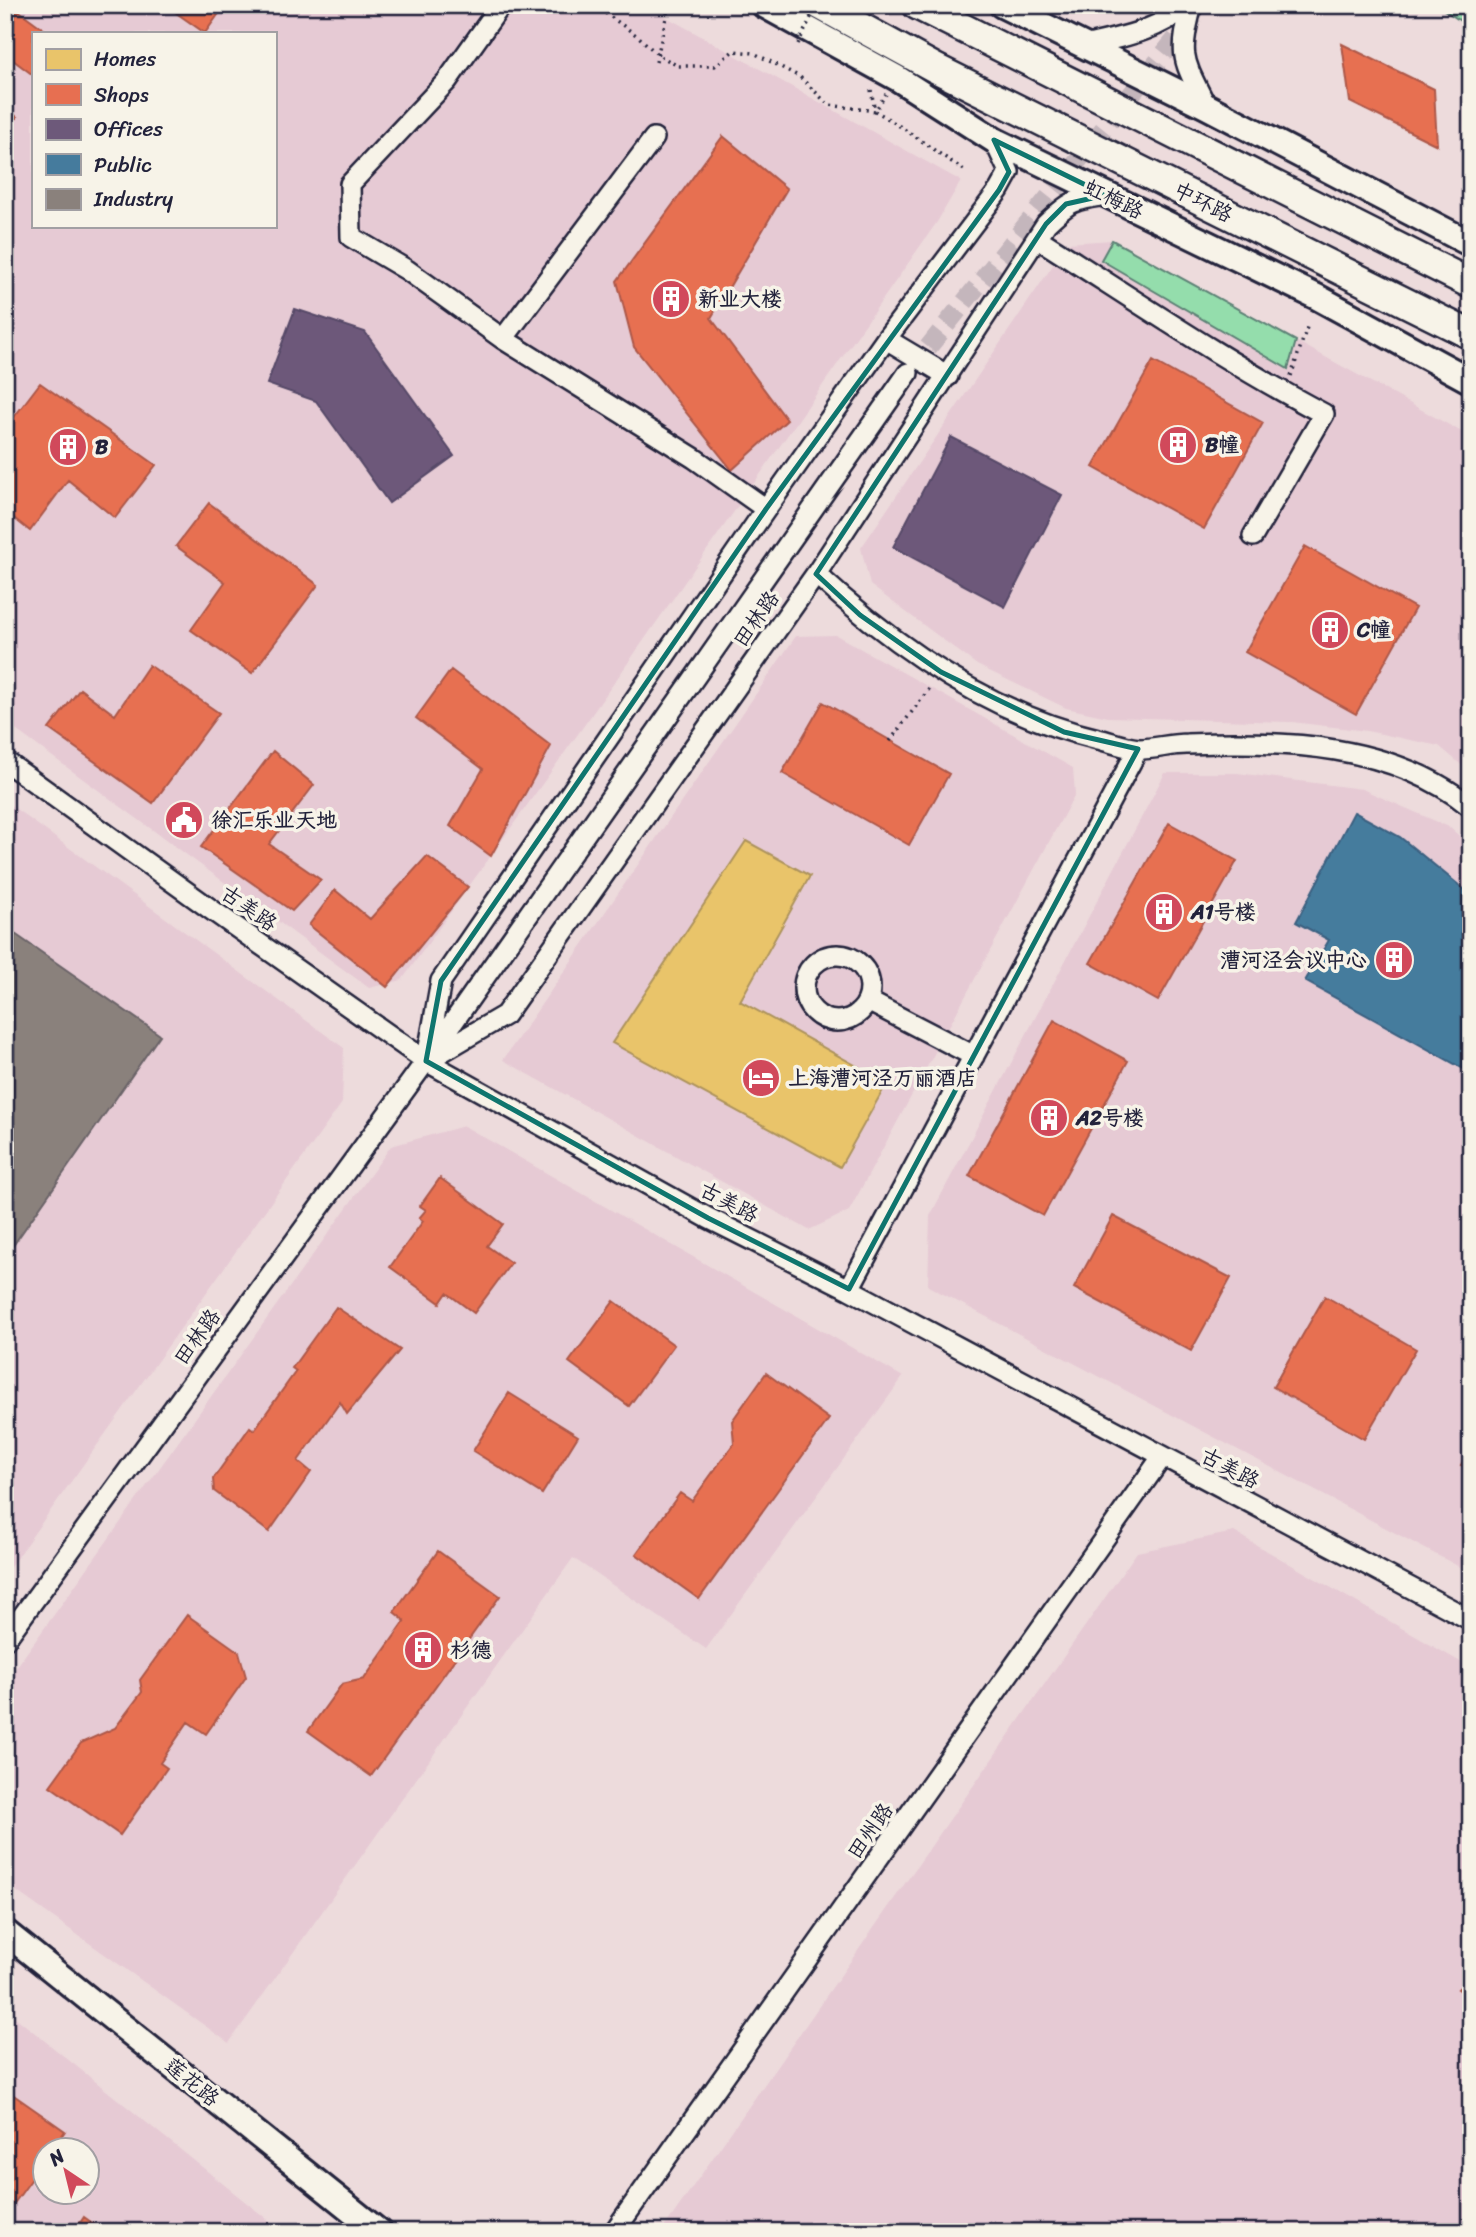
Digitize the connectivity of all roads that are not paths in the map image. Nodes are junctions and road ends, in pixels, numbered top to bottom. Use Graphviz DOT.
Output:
graph roads {
  1 [pos="501,5"];
  2 [pos="764,5"];
  3 [pos="818,5"];
  4 [pos="917,5"];
  5 [pos="1002,5"];
  6 [pos="1191,5"];
  7 [pos="1084,46"];
  8 [pos="1206,106"];
  9 [pos="654,138"];
  10 [pos="994,140"];
  11 [pos="1106,195"];
  12 [pos="1037,238"];
  13 [pos="1471,244"];
  14 [pos="1425,261"];
  15 [pos="1471,278"];
  16 [pos="1471,284"];
  17 [pos="1404,302"];
  18 [pos="1471,335"];
  19 [pos="502,339"];
  20 [pos="886,339"];
  21 [pos="1471,348"];
  22 [pos="908,373"];
  23 [pos="948,376"];
  24 [pos="1471,381"];
  25 [pos="766,509"];
  26 [pos="1253,537"];
  27 [pos="816,574"];
  28 [pos="1138,749"];
  29 [pos="5,761"];
  30 [pos="1471,807"];
  31 [pos="867,1001"];
  32 [pos="974,1056"];
  33 [pos="426,1061"];
  34 [pos="849,1289"];
  35 [pos="1162,1457"];
  36 [pos="1471,1620"];
  37 [pos="5,1640"];
  38 [pos="5,1932"];
  39 [pos="379,2232"];
  40 [pos="614,2232"];
  1 -- 19 [label="street"];
  2 -- 10 [label="main road, 虹梅路"];
  3 -- 17 [label="highway, 中环路"];
  4 -- 14 [label="highway"];
  5 -- 7 [label="main road"];
  6 -- 7 [label="street"];
  6 -- 8 [label="street"];
  7 -- 8 [label="main road"];
  8 -- 13 [label="main road"];
  9 -- 19 [label="street"];
  10 -- 11 [label="main road, 虹梅路"];
  10 -- 20 [label="street, 田林路"];
  11 -- 12 [label="street, 田林路"];
  11 -- 24 [label="main road, 虹梅路"];
  12 -- 23 [label="street, 田林路"];
  12 -- 26 [label="street"];
  14 -- 15 [label="highway"];
  14 -- 16 [label="highway"];
  17 -- 18 [label="highway, 中环路"];
  17 -- 21 [label="highway"];
  19 -- 25 [label="street"];
  20 -- 23 [label="street"];
  20 -- 25 [label="street, 田林路"];
  22 -- 33 [label="street, 田林路"];
  23 -- 27 [label="street, 田林路"];
  25 -- 33 [label="street, 田林路"];
  27 -- 28 [label="street"];
  27 -- 33 [label="street, 田林路"];
  28 -- 30 [label="street"];
  28 -- 32 [label="street"];
  29 -- 33 [label="street, 古美路"];
  31 -- 32 [label="street"];
  32 -- 34 [label="street"];
  33 -- 34 [label="street, 古美路"];
  33 -- 37 [label="street, 田林路"];
  34 -- 35 [label="street, 古美路"];
  35 -- 36 [label="street, 古美路"];
  35 -- 40 [label="street, 田州路"];
  38 -- 39 [label="main road, 莲花路"];
}
